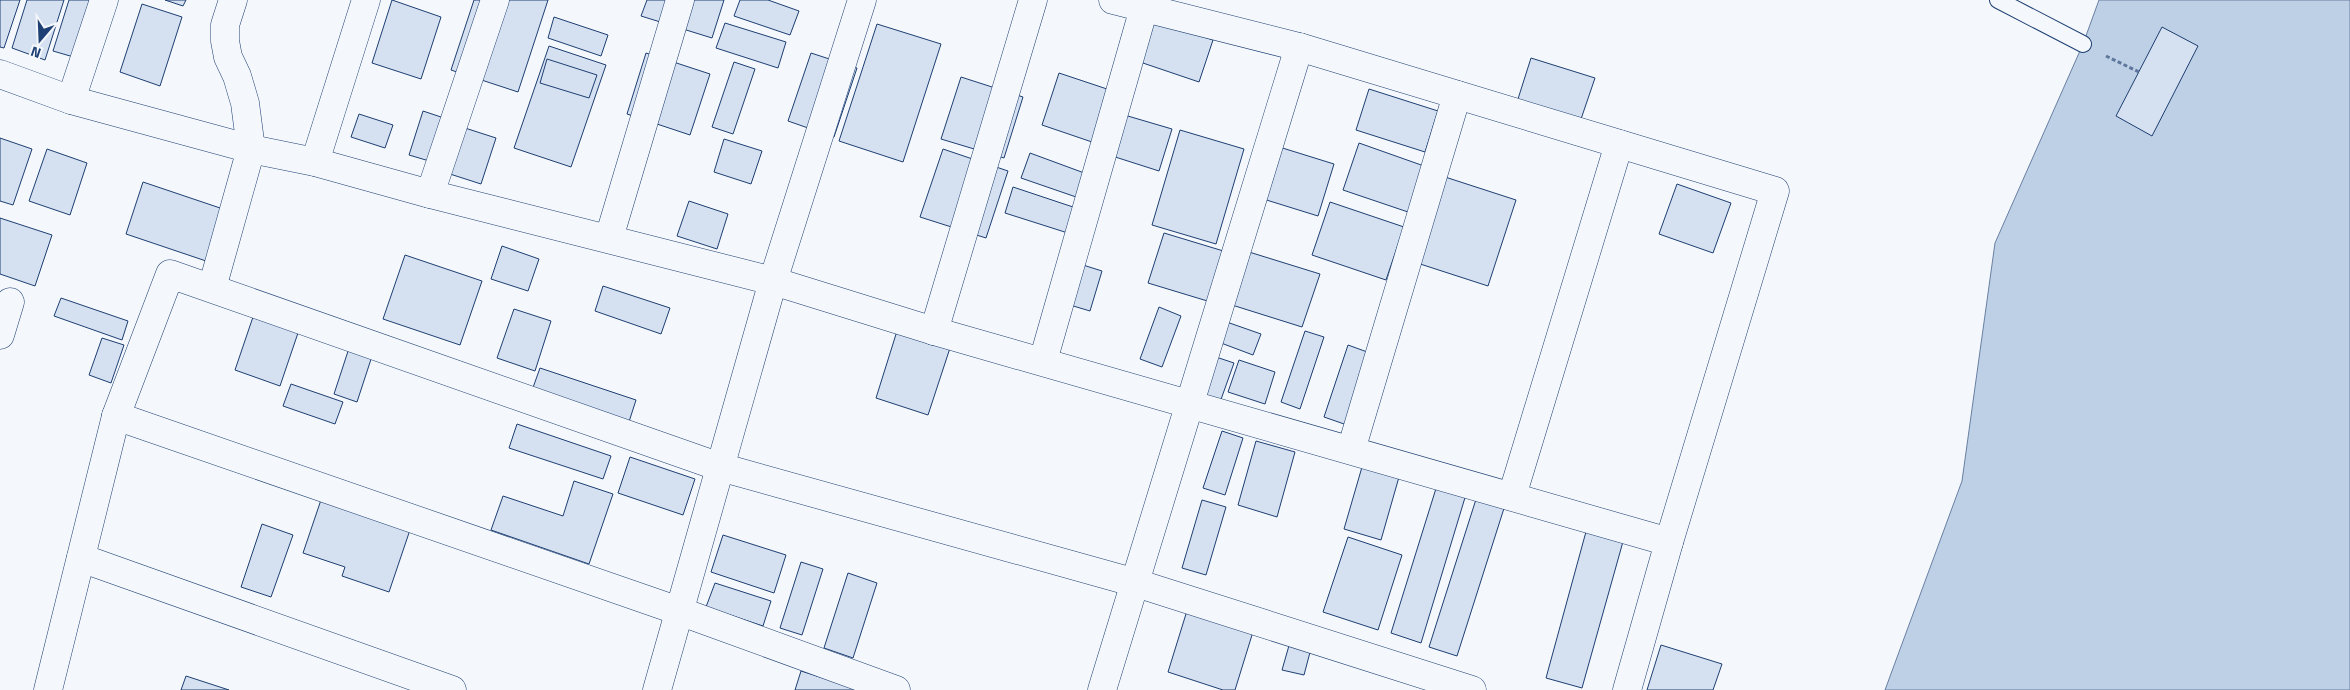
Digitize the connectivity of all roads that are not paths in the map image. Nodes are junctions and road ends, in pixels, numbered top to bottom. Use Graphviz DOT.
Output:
graph roads {
  1 [pos="104,0"];
  2 [pos="233,0"];
  3 [pos="366,0"];
  4 [pos="495,0"];
  5 [pos="680,0"];
  6 [pos="862,0"];
  7 [pos="1033,0"];
  8 [pos="1113,0"];
  9 [pos="1998,0"];
  10 [pos="1144,8"];
  11 [pos="2083,44"];
  12 [pos="1299,47"];
  13 [pos="0,74"];
  14 [pos="1457,95"];
  15 [pos="70,100"];
  16 [pos="1620,144"];
  17 [pos="251,149"];
  18 [pos="315,162"];
  19 [pos="430,194"];
  20 [pos="609,238"];
  21 [pos="773,281"];
  22 [pos="212,288"];
  23 [pos="10,302"];
  24 [pos="934,331"];
  25 [pos="0,335"];
  26 [pos="1044,361"];
  27 [pos="1189,402"];
  28 [pos="116,416"];
  29 [pos="1351,450"];
  30 [pos="720,466"];
  31 [pos="1512,496"];
  32 [pos="1669,542"];
  33 [pos="82,558"];
  34 [pos="1136,584"];
  35 [pos="679,611"];
  36 [pos="48,690"];
  37 [pos="452,690"];
  38 [pos="657,690"];
  39 [pos="896,690"];
  40 [pos="1102,690"];
  41 [pos="1472,690"];
  42 [pos="1627,690"];
  1 -- 15 [label="street"];
  2 -- 17 [label="street"];
  3 -- 18 [label="street"];
  4 -- 19 [label="street"];
  5 -- 20 [label="street"];
  6 -- 21 [label="street"];
  7 -- 24 [label="street"];
  8 -- 10 [label="street"];
  9 -- 11 [label="lane"];
  10 -- 12 [label="street"];
  10 -- 26 [label="street"];
  12 -- 14 [label="street"];
  12 -- 27 [label="street"];
  13 -- 15 [label="street"];
  14 -- 16 [label="street"];
  14 -- 29 [label="street"];
  15 -- 17 [label="street"];
  16 -- 31 [label="street"];
  16 -- 32 [label="street"];
  17 -- 18 [label="street"];
  17 -- 22 [label="street"];
  18 -- 19 [label="street"];
  19 -- 20 [label="street"];
  20 -- 21 [label="street"];
  21 -- 24 [label="street"];
  21 -- 30 [label="street"];
  22 -- 28 [label="street"];
  22 -- 30 [label="street"];
  23 -- 25 [label="street"];
  24 -- 26 [label="street"];
  26 -- 27 [label="street"];
  27 -- 29 [label="street"];
  27 -- 34 [label="street"];
  28 -- 33 [label="street"];
  28 -- 35 [label="street"];
  29 -- 31 [label="street"];
  30 -- 34 [label="street"];
  30 -- 35 [label="street"];
  31 -- 32 [label="street"];
  32 -- 42 [label="street"];
  33 -- 36 [label="street"];
  33 -- 37 [label="street"];
  34 -- 40 [label="street"];
  34 -- 41 [label="street"];
  35 -- 38 [label="street"];
  35 -- 39 [label="street"];
}
